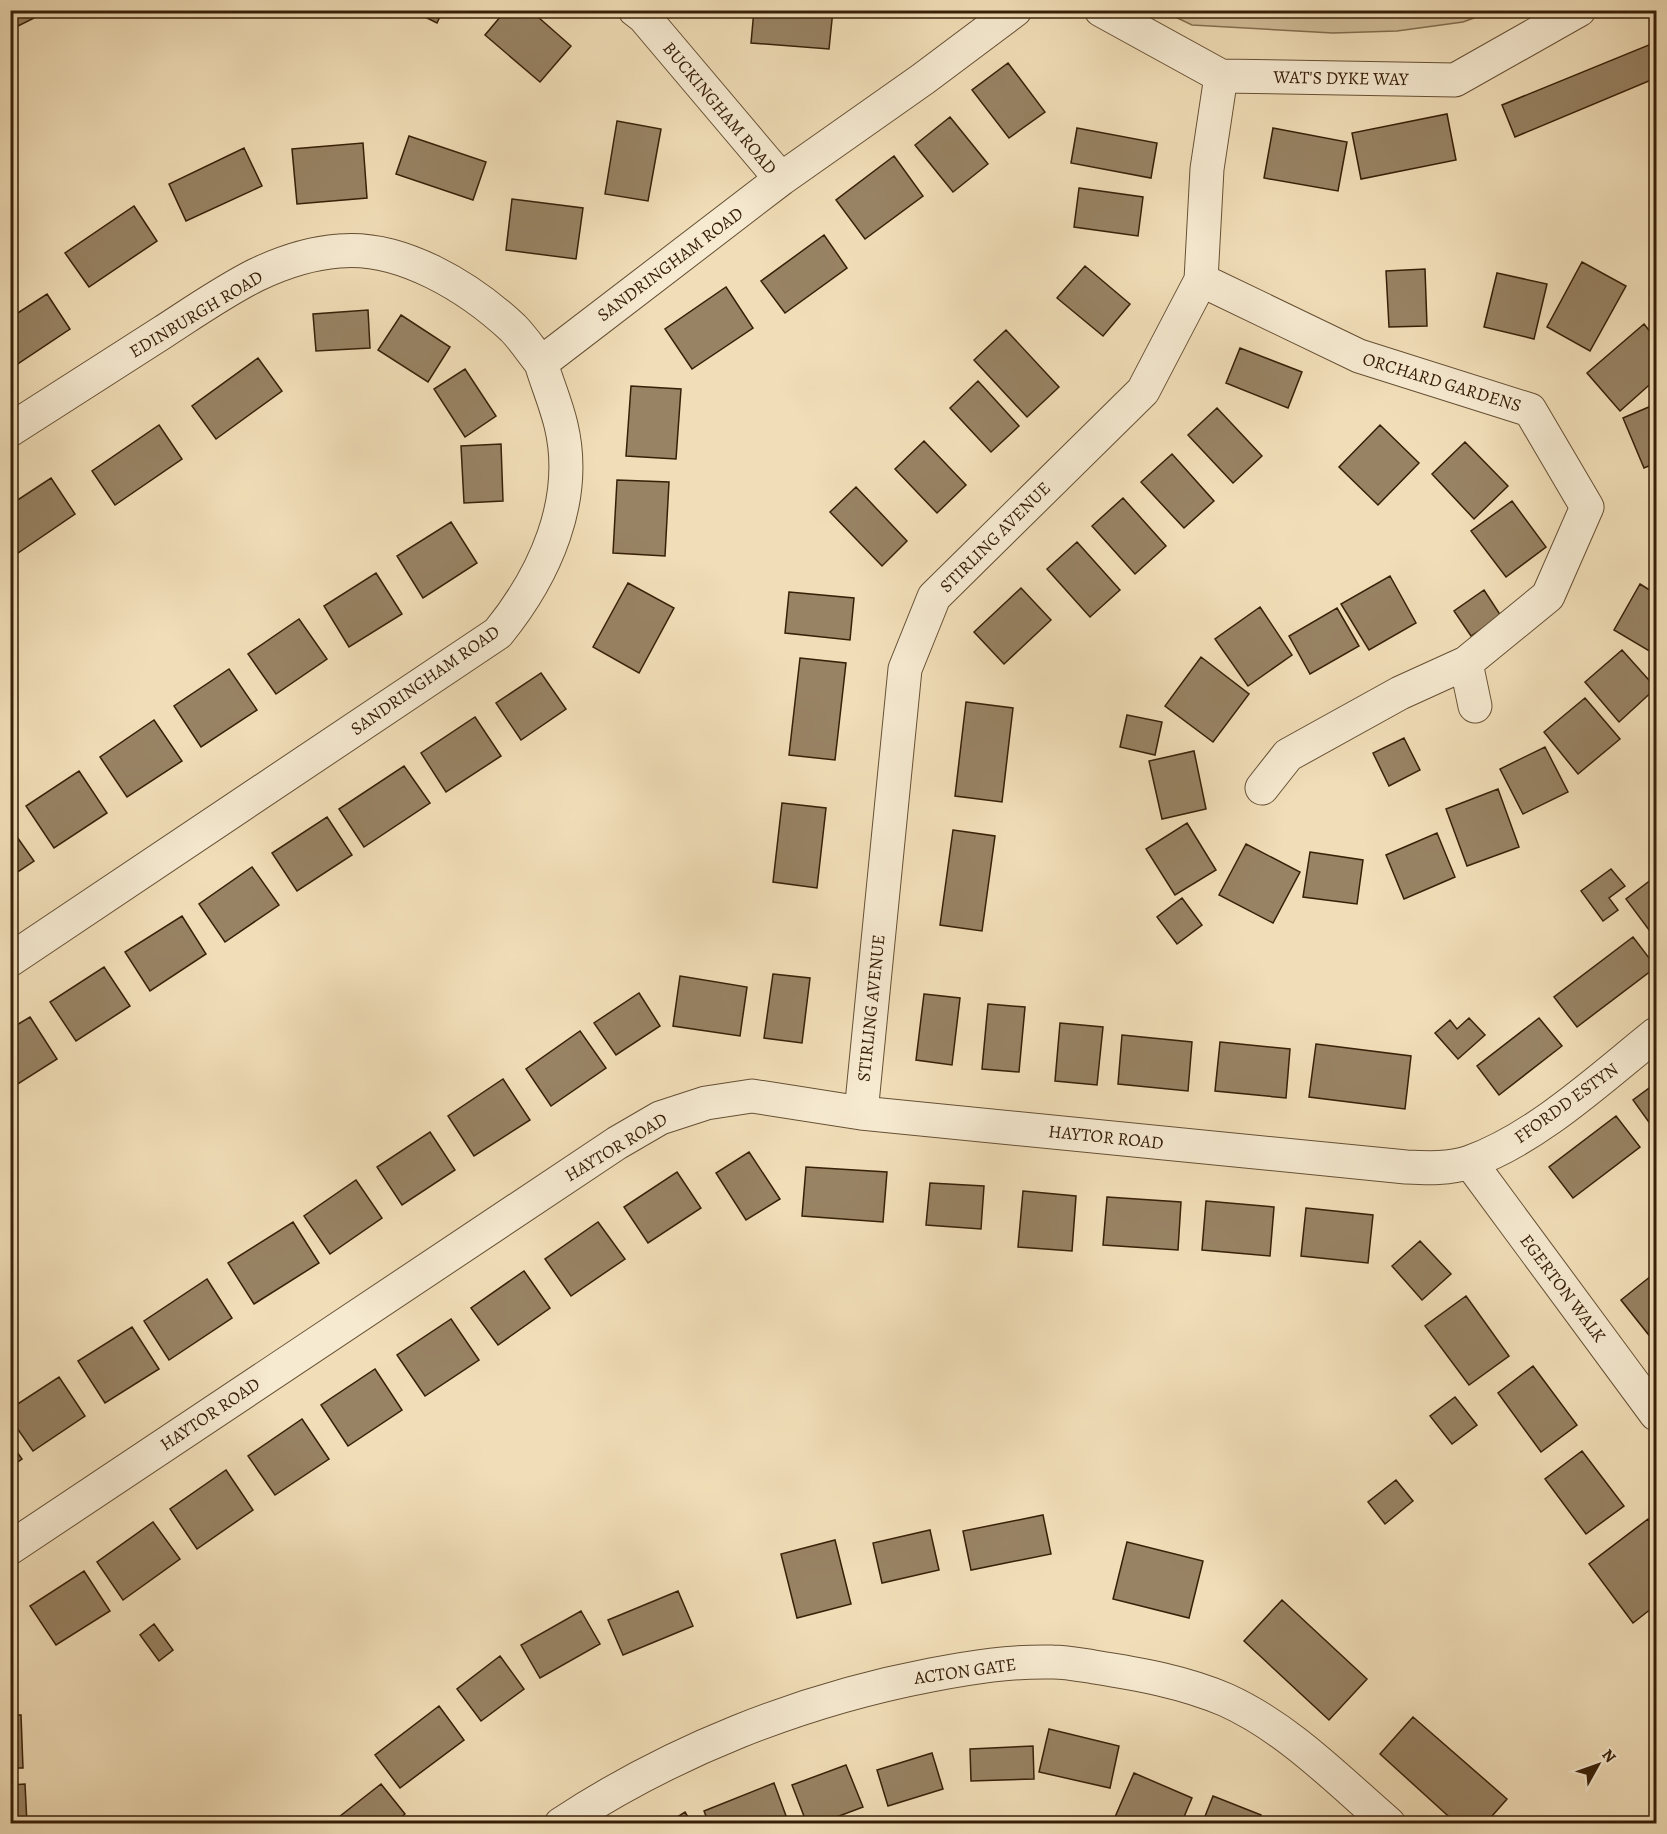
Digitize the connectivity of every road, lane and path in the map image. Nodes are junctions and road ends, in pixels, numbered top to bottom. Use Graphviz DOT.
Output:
graph roads {
  1 [pos="634,10"];
  2 [pos="1015,10"];
  3 [pos="1101,10"];
  4 [pos="1579,10"];
  5 [pos="1221,76"];
  6 [pos="781,179"];
  7 [pos="1201,280"];
  8 [pos="541,363"];
  9 [pos="10,430"];
  10 [pos="1466,663"];
  11 [pos="1476,706"];
  12 [pos="1262,788"];
  13 [pos="10,960"];
  14 [pos="1656,1034"];
  15 [pos="861,1113"];
  16 [pos="1470,1162"];
  17 [pos="1656,1414"];
  18 [pos="10,1548"];
  19 [pos="561,1824"];
  20 [pos="1389,1824"];
  1 -- 6 [label="street, BUCKINGHAM ROAD"];
  2 -- 6 [label="street, SANDRINGHAM ROAD"];
  3 -- 5 [label="street, WAT'S DYKE WAY"];
  4 -- 5 [label="street, WAT'S DYKE WAY"];
  5 -- 7 [label="street, STIRLING AVENUE"];
  6 -- 8 [label="street, SANDRINGHAM ROAD"];
  7 -- 10 [label="street, ORCHARD GARDENS"];
  7 -- 15 [label="street, STIRLING AVENUE"];
  8 -- 9 [label="street, EDINBURGH ROAD"];
  8 -- 13 [label="street, SANDRINGHAM ROAD"];
  10 -- 11 [label="street"];
  10 -- 12 [label="street, ORCHARD GARDENS"];
  14 -- 16 [label="street, FFORDD ESTYN"];
  15 -- 16 [label="street, HAYTOR ROAD"];
  15 -- 18 [label="street, HAYTOR ROAD"];
  16 -- 17 [label="street, EGERTON WALK"];
  19 -- 20 [label="street, ACTON GATE"];
}
